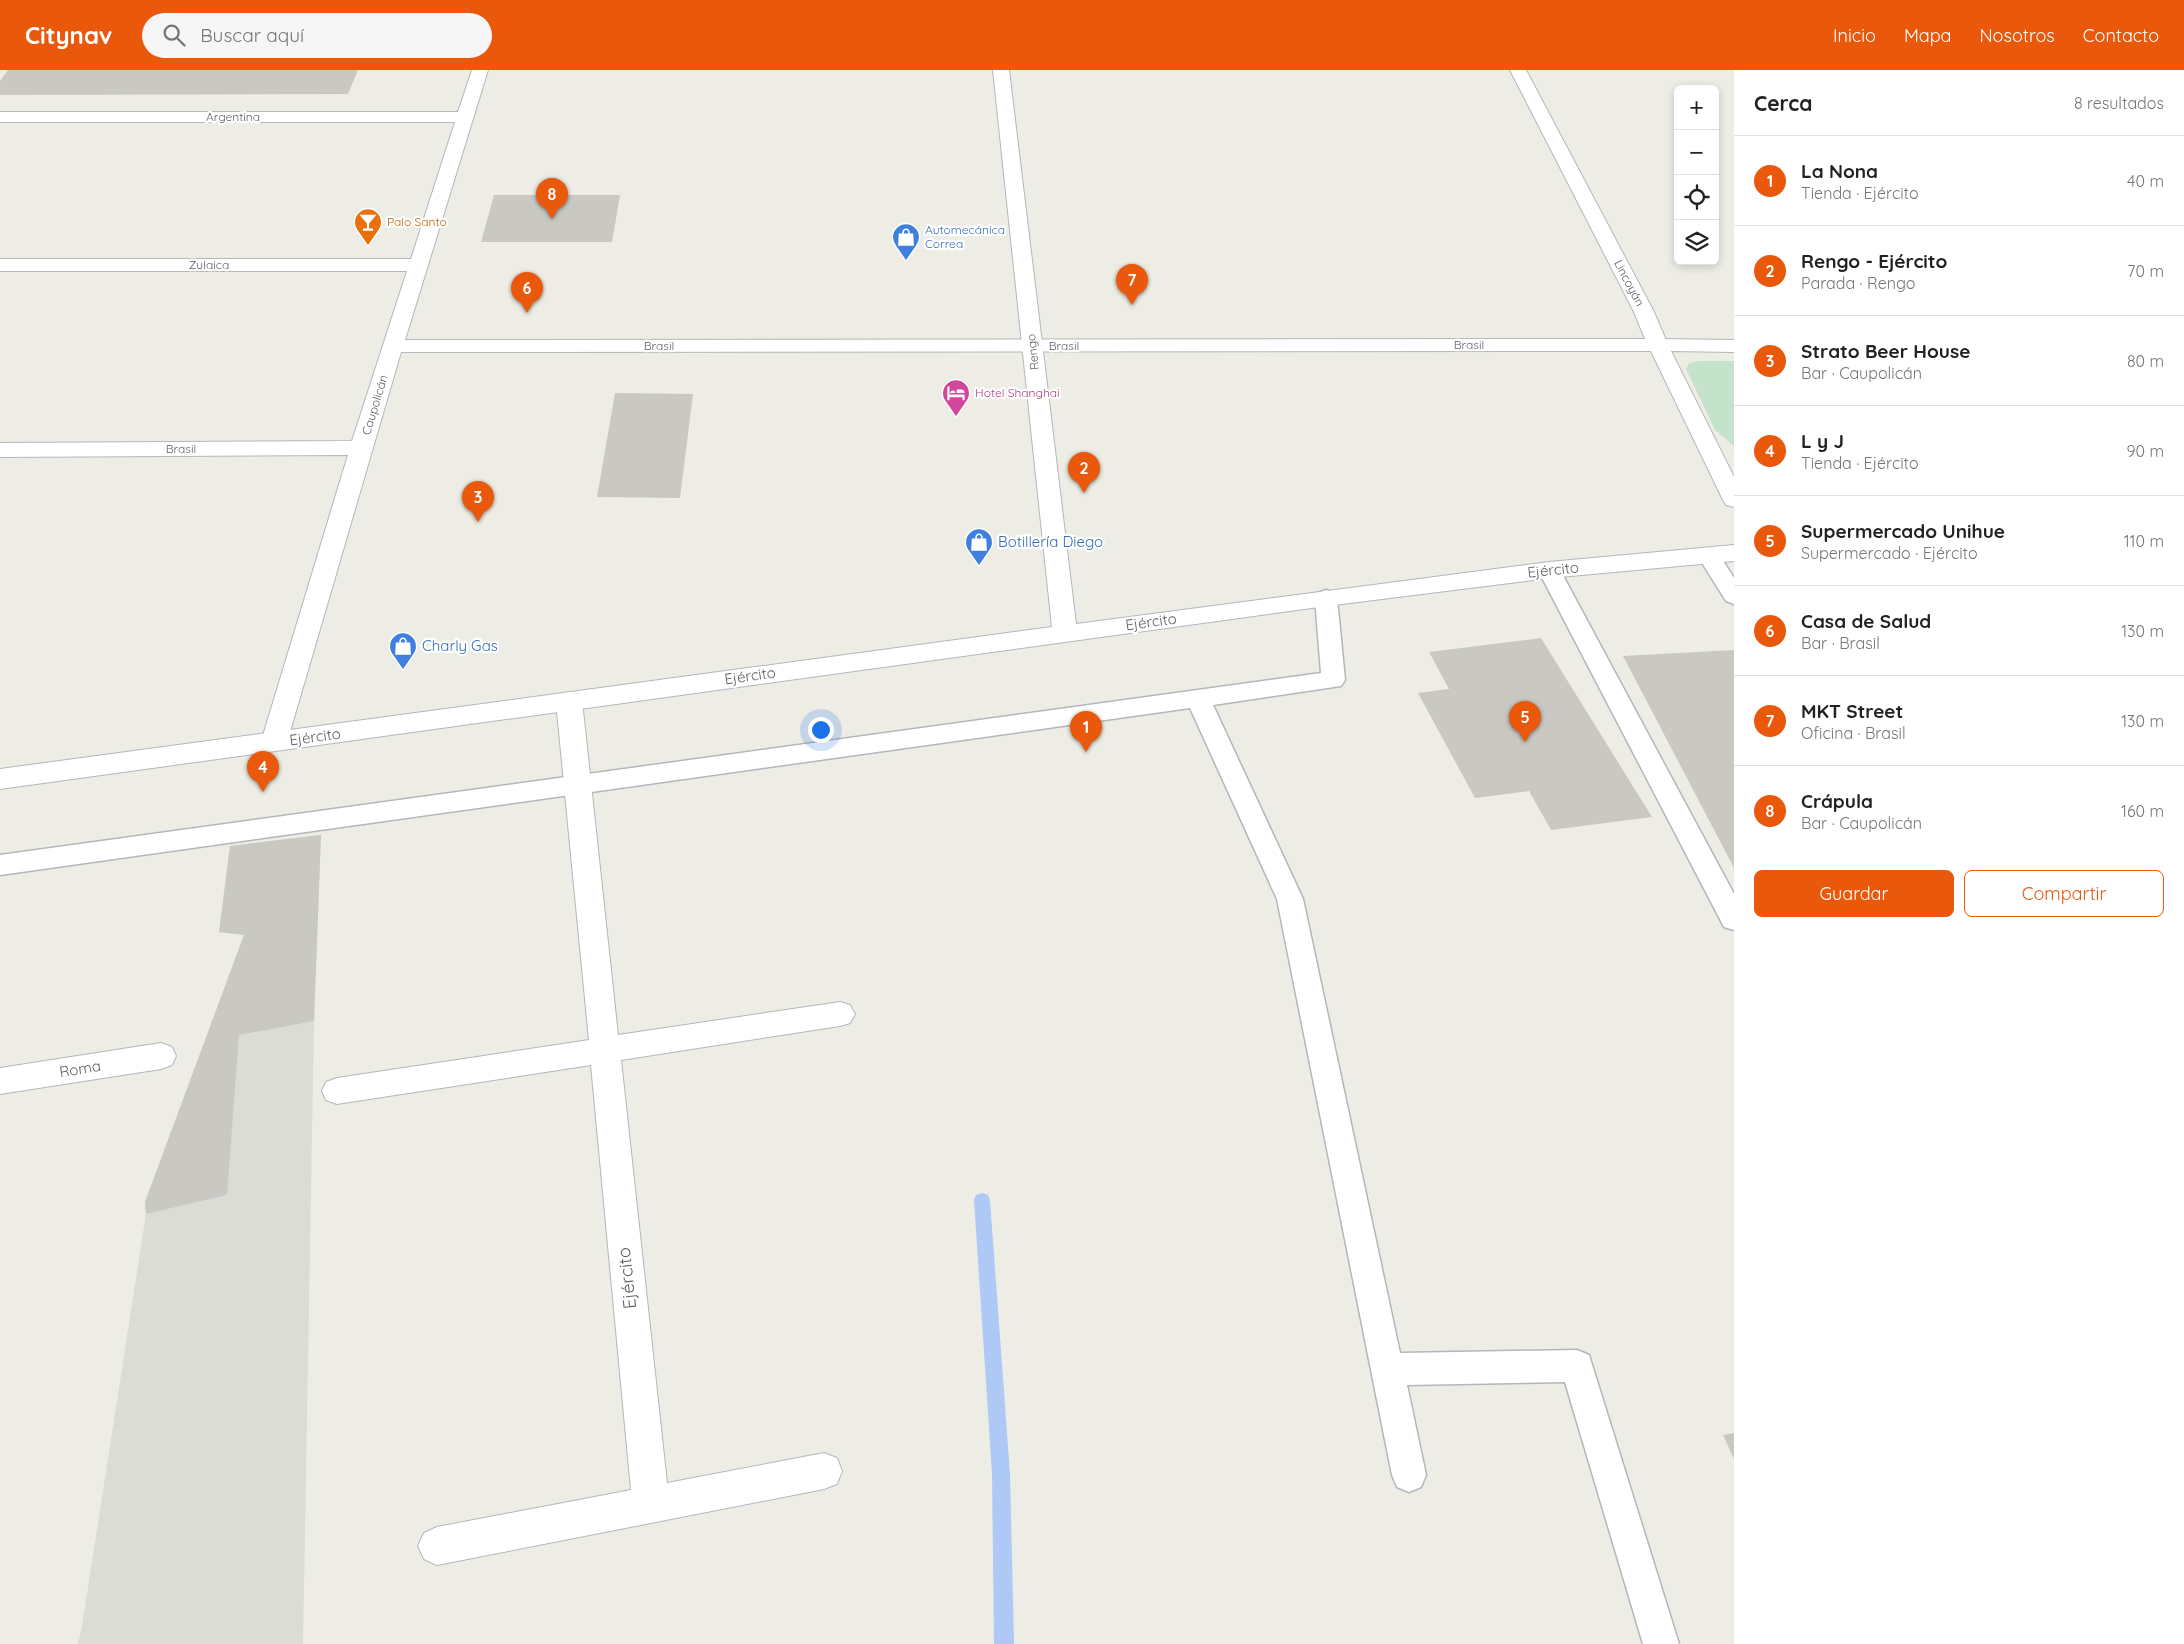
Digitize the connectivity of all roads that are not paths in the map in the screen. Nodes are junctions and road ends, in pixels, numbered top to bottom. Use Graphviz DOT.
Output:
graph roads {
  1 [pos="480,70"];
  2 [pos="1001,70"];
  3 [pos="1518,70"];
  4 [pos="0,117"];
  5 [pos="466,117"];
  6 [pos="0,265"];
  7 [pos="419,265"];
  8 [pos="1658,345"];
  9 [pos="393,346"];
  10 [pos="1032,346"];
  11 [pos="1734,346"];
  12 [pos="362,448"];
  13 [pos="0,450"];
  14 [pos="1734,500"];
  15 [pos="1734,553"];
  16 [pos="1708,556"];
  17 [pos="1549,570"];
  18 [pos="1734,596"];
  19 [pos="1326,598"];
  20 [pos="1065,633"];
  21 [pos="1198,699"];
  22 [pos="570,701"];
  23 [pos="274,742"];
  24 [pos="0,779"];
  25 [pos="577,785"];
  26 [pos="0,865"];
  27 [pos="1734,920"];
  28 [pos="840,1014"];
  29 [pos="604,1051"];
  30 [pos="161,1056"];
  31 [pos="0,1081"];
  32 [pos="337,1091"];
  33 [pos="1387,1369"];
  34 [pos="824,1471"];
  35 [pos="1409,1475"];
  36 [pos="651,1505"];
  37 [pos="437,1546"];
  38 [pos="1661,1644"];
  1 -- 5 [label="street, Caupolicán"];
  2 -- 10 [label="street, Rengo"];
  3 -- 8 [label="street, Lincoyán"];
  4 -- 5 [label="street, Argentina"];
  5 -- 7 [label="street, Caupolicán"];
  6 -- 7 [label="street, Zulaica"];
  7 -- 9 [label="street, Caupolicán"];
  8 -- 10 [label="street, Brasil"];
  8 -- 11 [label="street, Brasil"];
  8 -- 14 [label="street, Lincoyán"];
  9 -- 10 [label="street, Brasil"];
  9 -- 12 [label="street, Caupolicán"];
  10 -- 20 [label="street, Rengo"];
  12 -- 13 [label="street, Brasil"];
  12 -- 23 [label="street, Caupolicán"];
  15 -- 16 [label="street, Ejército"];
  16 -- 17 [label="street, Ejército"];
  16 -- 18 [label="lane"];
  17 -- 19 [label="street, Ejército"];
  17 -- 27 [label="lane"];
  19 -- 20 [label="street, Ejército"];
  19 -- 21 [label="lane"];
  20 -- 22 [label="street, Ejército"];
  21 -- 25 [label="lane"];
  21 -- 33 [label="lane"];
  22 -- 23 [label="street, Ejército"];
  22 -- 25 [label="street, Ejército"];
  23 -- 24 [label="street, Ejército"];
  25 -- 26 [label="lane"];
  25 -- 29 [label="street, Ejército"];
  28 -- 29 [label="street"];
  29 -- 32 [label="street"];
  29 -- 36 [label="street, Ejército"];
  30 -- 31 [label="street, Roma"];
  33 -- 35 [label="lane"];
  33 -- 38 [label="lane"];
  34 -- 36 [label="street"];
  36 -- 37 [label="street"];
}
